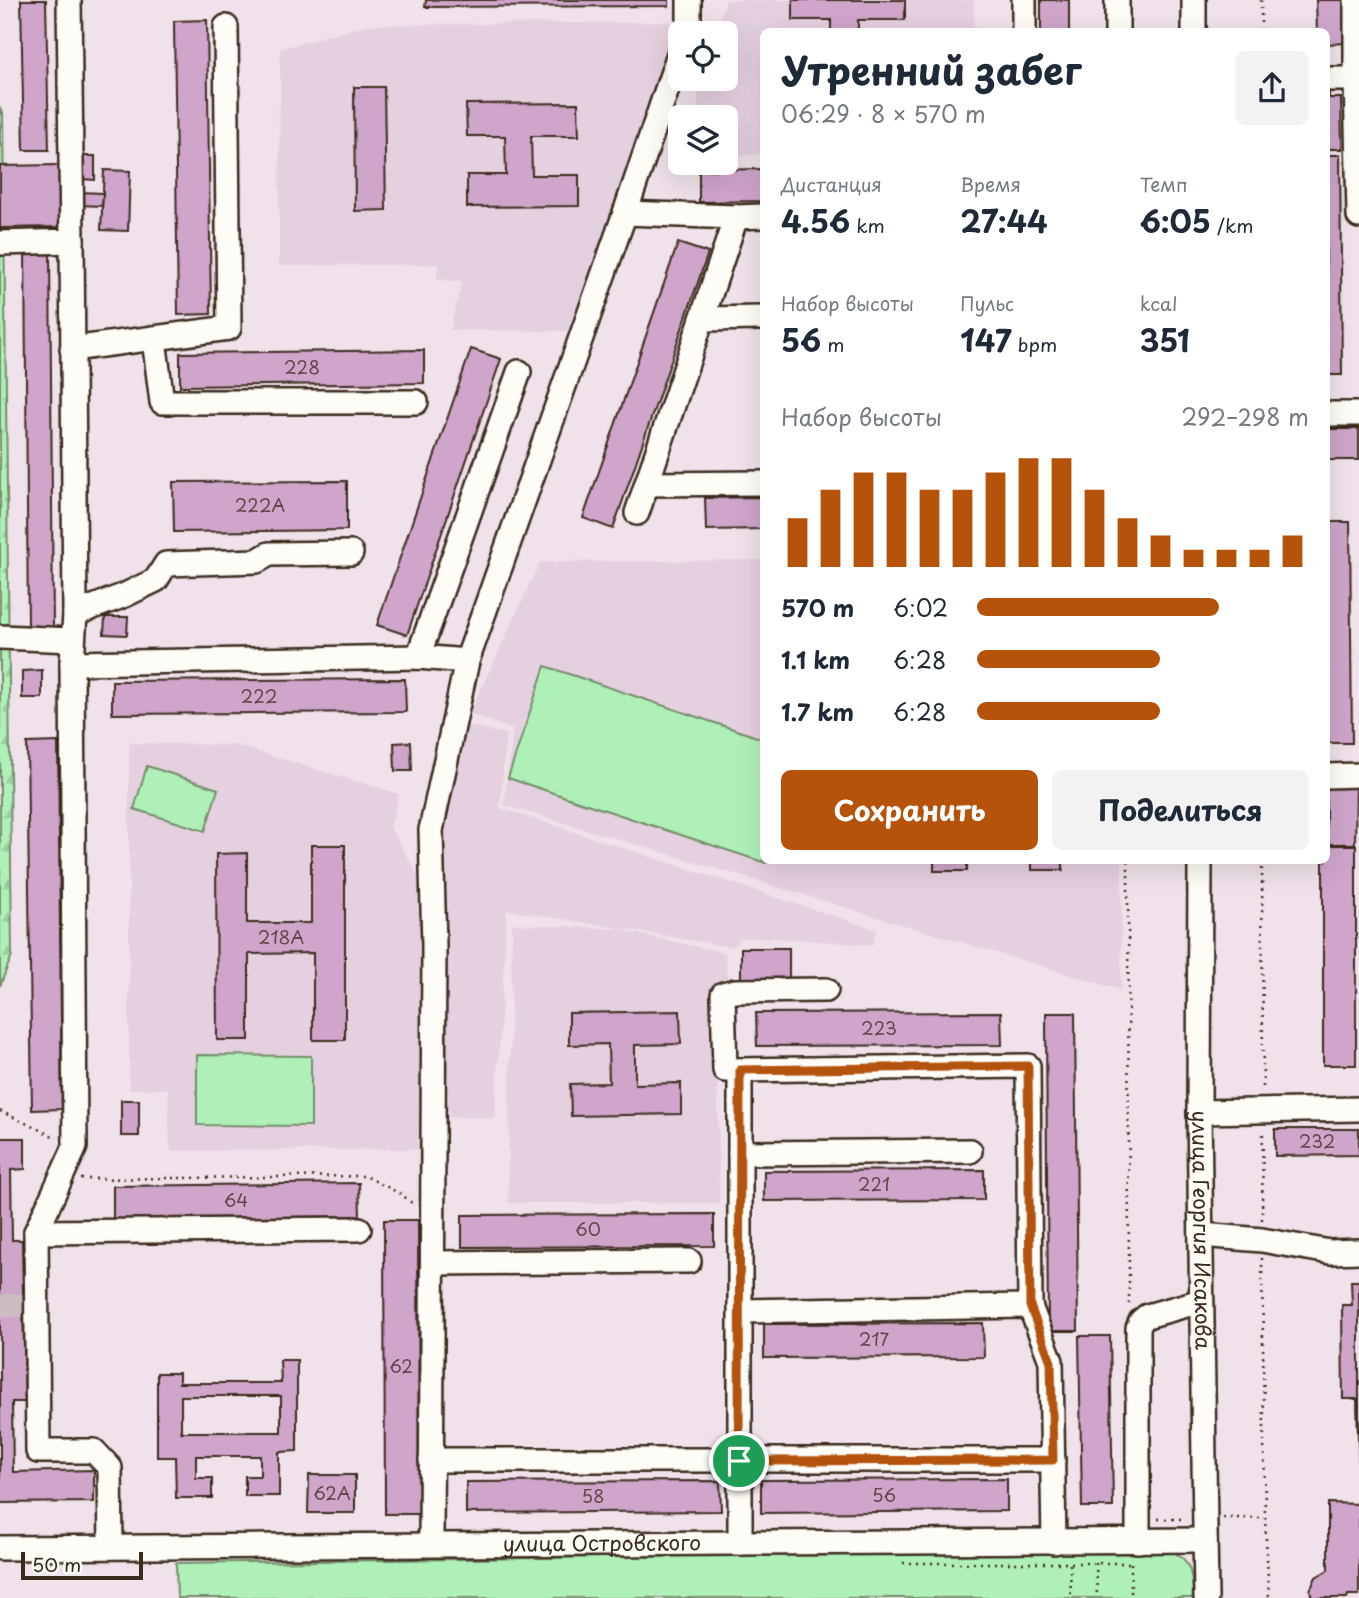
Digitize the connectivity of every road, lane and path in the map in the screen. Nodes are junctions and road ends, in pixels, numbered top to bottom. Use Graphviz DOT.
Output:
graph roads {
  1 [pos="69,0"];
  2 [pos="689,0"];
  3 [pos="1024,0"];
  4 [pos="1117,0"];
  5 [pos="1194,0"];
  6 [pos="1261,0"];
  7 [pos="1356,0"];
  8 [pos="689,21"];
  9 [pos="226,27"];
  10 [pos="1024,28"];
  11 [pos="1117,28"];
  12 [pos="1194,28"];
  13 [pos="1261,28"];
  14 [pos="1330,79"];
  15 [pos="1356,79"];
  16 [pos="668,86"];
  17 [pos="1359,203"];
  18 [pos="625,213"];
  19 [pos="760,216"];
  20 [pos="1359,216"];
  21 [pos="736,217"];
  22 [pos="72,241"];
  23 [pos="0,243"];
  24 [pos="760,318"];
  25 [pos="702,319"];
  26 [pos="154,339"];
  27 [pos="72,349"];
  28 [pos="519,372"];
  29 [pos="416,402"];
  30 [pos="1330,414"];
  31 [pos="1359,414"];
  32 [pos="760,483"];
  33 [pos="647,484"];
  34 [pos="637,513"];
  35 [pos="351,552"];
  36 [pos="75,614"];
  37 [pos="0,637"];
  38 [pos="72,640"];
  39 [pos="418,657"];
  40 [pos="467,660"];
  41 [pos="72,663"];
  42 [pos="1359,775"];
  43 [pos="1330,776"];
  44 [pos="1128,864"];
  45 [pos="1200,864"];
  46 [pos="826,990"];
  47 [pos="740,1070"];
  48 [pos="1359,1109"];
  49 [pos="0,1111"];
  50 [pos="1199,1112"];
  51 [pos="75,1147"];
  52 [pos="970,1151"];
  53 [pos="740,1153"];
  54 [pos="61,1179"];
  55 [pos="433,1221"];
  56 [pos="359,1229"];
  57 [pos="36,1232"];
  58 [pos="1201,1235"];
  59 [pos="1359,1251"];
  60 [pos="689,1261"];
  61 [pos="433,1263"];
  62 [pos="1201,1301"];
  63 [pos="1030,1306"];
  64 [pos="741,1311"];
  65 [pos="1129,1315"];
  66 [pos="431,1460"];
  67 [pos="1053,1460"];
  68 [pos="739,1461"];
  69 [pos="1219,1518"];
  70 [pos="1265,1518"];
  71 [pos="1205,1540"];
  72 [pos="1134,1541"];
  73 [pos="1054,1542"];
  74 [pos="740,1543"];
  75 [pos="431,1544"];
  76 [pos="111,1547"];
  77 [pos="0,1548"];
  78 [pos="1096,1563"];
  79 [pos="1070,1564"];
  80 [pos="1071,1598"];
  81 [pos="1097,1598"];
  82 [pos="1131,1598"];
  83 [pos="1206,1598"];
  1 -- 22 [label="street"];
  2 -- 8 [label="street"];
  3 -- 10 [label="street"];
  4 -- 11 [label="street"];
  5 -- 12 [label="street"];
  6 -- 13 [label="path"];
  7 -- 15 [label="street"];
  9 -- 26 [label="street"];
  14 -- 15 [label="street"];
  15 -- 17 [label="street"];
  16 -- 18 [label="street"];
  17 -- 20 [label="street"];
  18 -- 21 [label="street"];
  18 -- 40 [label="street"];
  19 -- 21 [label="street"];
  21 -- 25 [label="street"];
  22 -- 23 [label="street"];
  22 -- 27 [label="street"];
  24 -- 25 [label="street"];
  25 -- 33 [label="street"];
  26 -- 27 [label="street"];
  26 -- 29 [label="street"];
  27 -- 36 [label="street"];
  28 -- 39 [label="street"];
  30 -- 31 [label="street"];
  32 -- 33 [label="street"];
  33 -- 34 [label="street"];
  35 -- 36 [label="street"];
  36 -- 38 [label="street"];
  37 -- 38 [label="street"];
  38 -- 41 [label="street"];
  39 -- 40 [label="street"];
  39 -- 41 [label="street"];
  40 -- 55 [label="street"];
  41 -- 51 [label="street"];
  42 -- 43 [label="street"];
  44 -- 65 [label="path"];
  45 -- 50 [label="street, улица Георгия Исакова"];
  46 -- 47 [label="street"];
  47 -- 53 [label="street"];
  47 -- 63 [label="street"];
  48 -- 50 [label="street"];
  49 -- 51 [label="path"];
  50 -- 58 [label="street, улица Георгия Исакова"];
  51 -- 54 [label="street"];
  52 -- 53 [label="street"];
  53 -- 64 [label="street"];
  54 -- 55 [label="path"];
  54 -- 57 [label="street"];
  55 -- 61 [label="street"];
  56 -- 57 [label="street"];
  57 -- 76 [label="street"];
  58 -- 59 [label="street"];
  58 -- 62 [label="street, улица Георгия Исакова"];
  60 -- 61 [label="street"];
  61 -- 66 [label="street"];
  62 -- 71 [label="street, улица Георгия Исакова"];
  62 -- 72 [label="street"];
  63 -- 64 [label="street"];
  63 -- 67 [label="street"];
  64 -- 68 [label="street"];
  66 -- 68 [label="street"];
  66 -- 75 [label="street"];
  67 -- 68 [label="street"];
  67 -- 73 [label="street"];
  68 -- 74 [label="street"];
  69 -- 70 [label="path"];
  71 -- 72 [label="street, улица Островского"];
  71 -- 83 [label="street, улица Георгия Исакова"];
  72 -- 73 [label="street, улица Островского"];
  72 -- 82 [label="path"];
  73 -- 74 [label="street, улица Островского"];
  74 -- 75 [label="street, улица Островского"];
  75 -- 76 [label="street, улица Островского"];
  76 -- 77 [label="street, улица Островского"];
  78 -- 81 [label="path"];
  79 -- 80 [label="path"];
}
